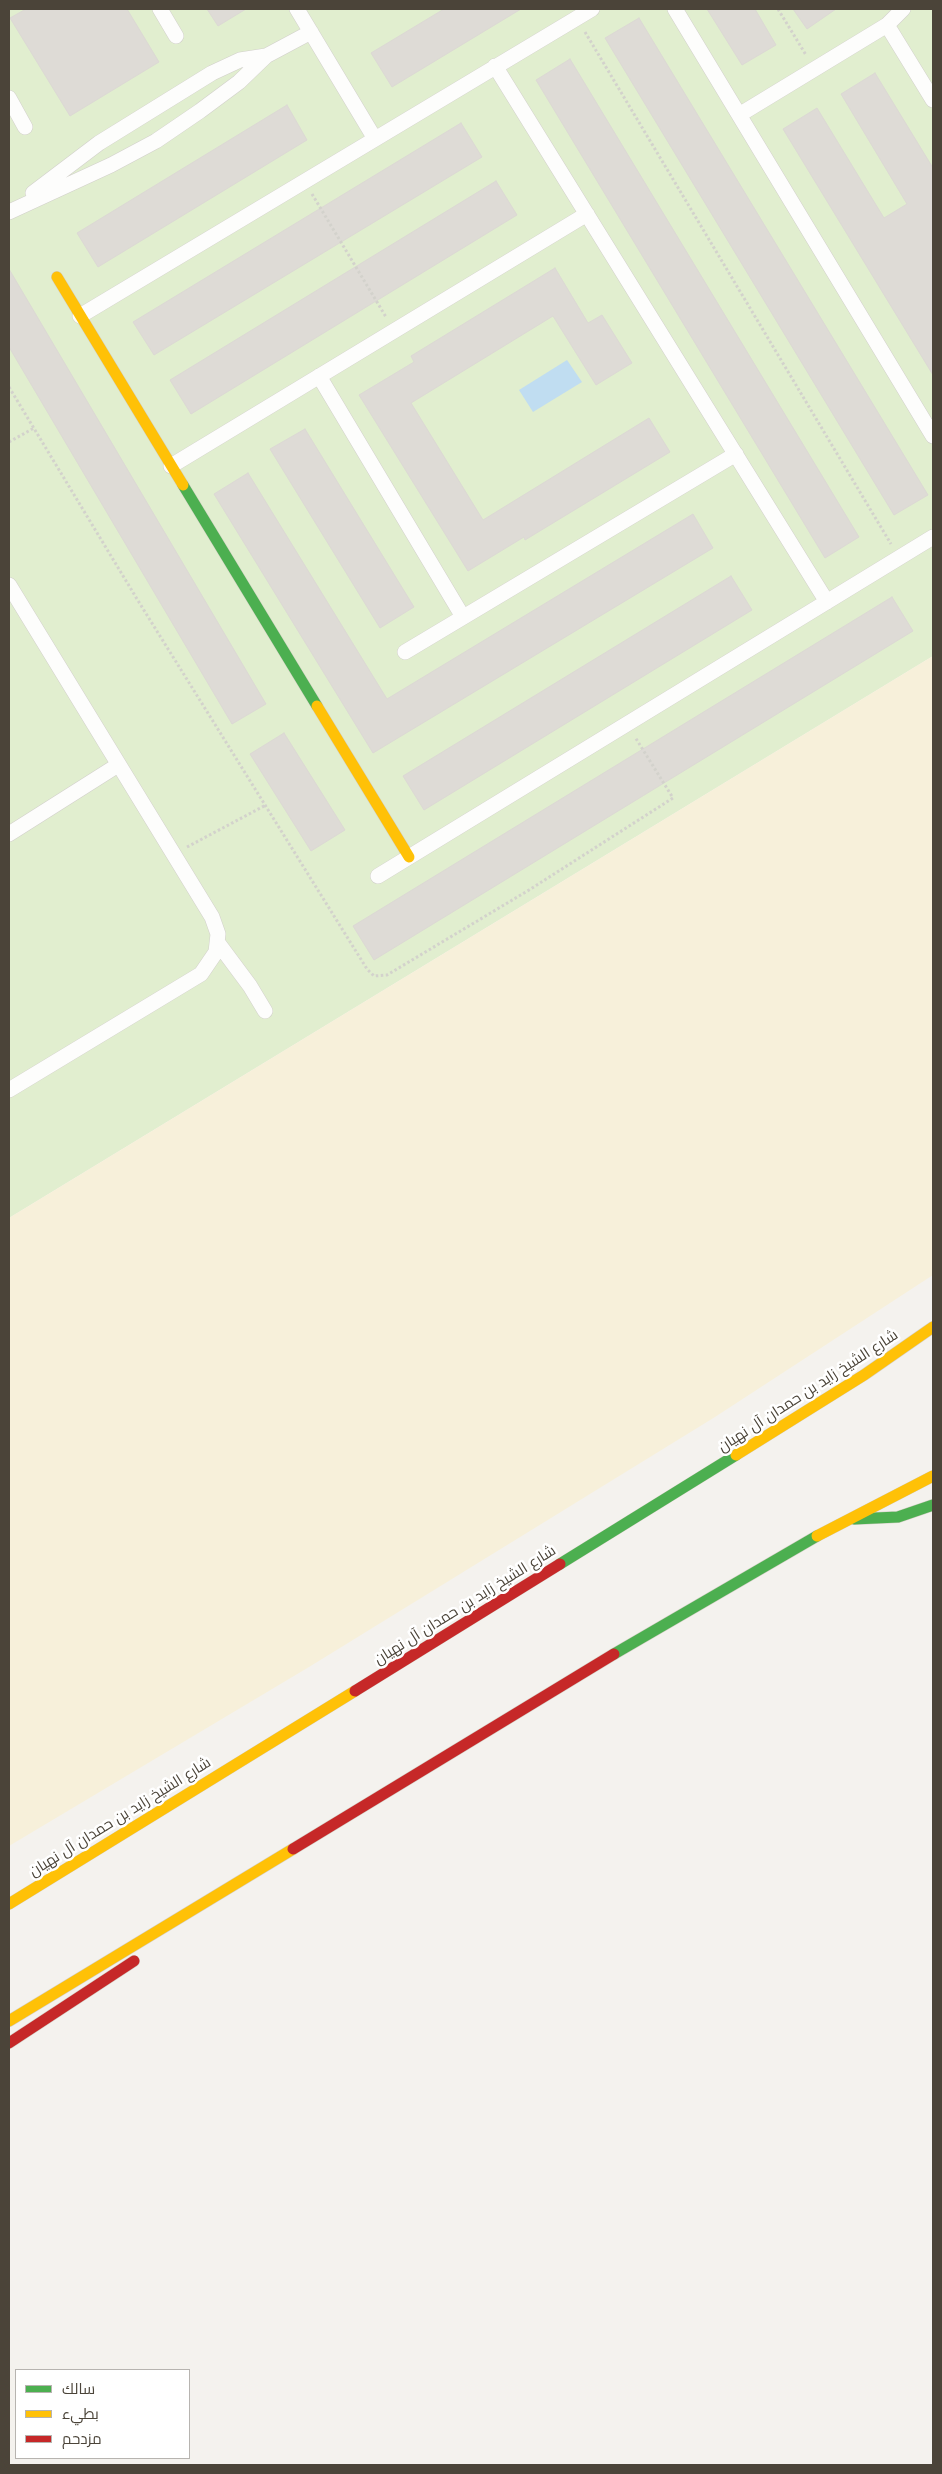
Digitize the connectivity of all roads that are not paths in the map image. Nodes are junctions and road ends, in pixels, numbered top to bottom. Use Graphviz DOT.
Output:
graph roads {
  1 [pos="160,9"];
  2 [pos="296,9"];
  3 [pos="592,9"];
  4 [pos="675,9"];
  5 [pos="903,9"];
  6 [pos="887,25"];
  7 [pos="311,32"];
  8 [pos="176,36"];
  9 [pos="266,56"];
  10 [pos="496,66"];
  11 [pos="186,89"];
  12 [pos="9,98"];
  13 [pos="933,100"];
  14 [pos="200,111"];
  15 [pos="739,115"];
  16 [pos="25,127"];
  17 [pos="375,139"];
  18 [pos="99,143"];
  19 [pos="111,165"];
  20 [pos="9,211"];
  21 [pos="587,214"];
  22 [pos="57,277"];
  23 [pos="80,316"];
  24 [pos="319,376"];
  25 [pos="933,436"];
  26 [pos="736,454"];
  27 [pos="171,466"];
  28 [pos="933,537"];
  29 [pos="9,585"];
  30 [pos="827,602"];
  31 [pos="463,617"];
  32 [pos="405,652"];
  33 [pos="118,764"];
  34 [pos="9,834"];
  35 [pos="409,857"];
  36 [pos="378,876"];
  37 [pos="218,943"];
  38 [pos="265,1012"];
  39 [pos="9,1090"];
  40 [pos="933,1327"];
  41 [pos="933,1476"];
  42 [pos="933,1505"];
  43 [pos="848,1519"];
  44 [pos="455,1750"];
  45 [pos="9,1904"];
  46 [pos="197,1921"];
  47 [pos="142,1956"];
  48 [pos="9,2021"];
  49 [pos="9,2043"];
  1 -- 8 [label="street"];
  2 -- 7 [label="street"];
  3 -- 10 [label="street"];
  4 -- 15 [label="street"];
  5 -- 6 [label="street"];
  6 -- 13 [label="street"];
  6 -- 15 [label="street"];
  7 -- 9 [label="street"];
  7 -- 17 [label="street"];
  9 -- 11 [label="street"];
  9 -- 14 [label="street"];
  10 -- 17 [label="street"];
  10 -- 21 [label="street"];
  11 -- 14 [label="street"];
  11 -- 18 [label="street"];
  12 -- 16 [label="street"];
  14 -- 19 [label="street"];
  15 -- 25 [label="street"];
  17 -- 23 [label="street"];
  18 -- 19 [label="street"];
  18 -- 20 [label="street"];
  19 -- 20 [label="street"];
  21 -- 24 [label="street"];
  21 -- 26 [label="street"];
  22 -- 23 [label="main road"];
  23 -- 27 [label="main road"];
  24 -- 27 [label="street"];
  24 -- 31 [label="street"];
  26 -- 30 [label="street"];
  26 -- 31 [label="street"];
  27 -- 35 [label="main road"];
  28 -- 30 [label="street"];
  29 -- 33 [label="street"];
  30 -- 35 [label="street"];
  31 -- 32 [label="street"];
  33 -- 34 [label="street"];
  33 -- 37 [label="street"];
  35 -- 36 [label="street"];
  37 -- 38 [label="street"];
  37 -- 39 [label="street"];
  40 -- 45 [label="main road, شارع الشيخ زايد بن حمدان آل نهيان"];
  41 -- 43 [label="main road"];
  42 -- 43 [label="main road"];
  43 -- 44 [label="main road"];
  44 -- 46 [label="main road"];
  44 -- 48 [label="main road"];
  47 -- 49 [label="main road"];
}
